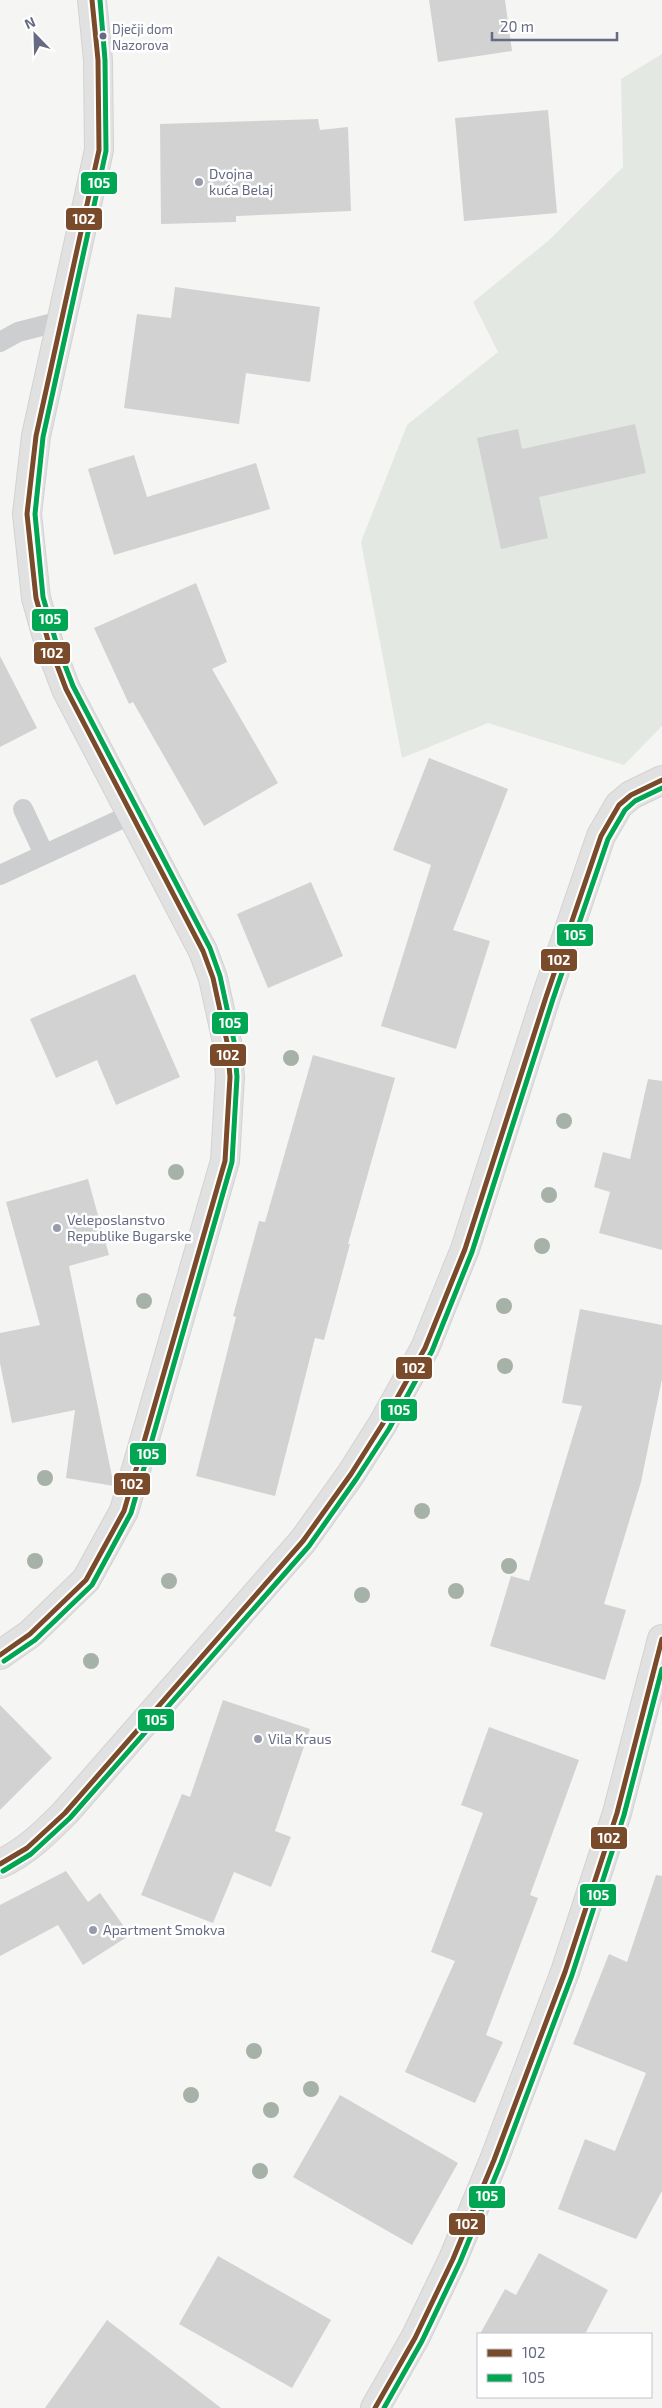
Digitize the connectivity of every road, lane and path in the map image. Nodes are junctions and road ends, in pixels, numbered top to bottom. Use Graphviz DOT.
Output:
graph roads {
  1 [pos="92,0"];
  2 [pos="61,321"];
  3 [pos="0,342"];
  4 [pos="662,780"];
  5 [pos="22,808"];
  6 [pos="130,815"];
  7 [pos="44,854"];
  8 [pos="0,875"];
  9 [pos="662,1640"];
  10 [pos="0,1655"];
  11 [pos="0,1864"];
  12 [pos="376,2408"];
  1 -- 2 [label="street"];
  2 -- 3 [label="lane"];
  2 -- 6 [label="street"];
  4 -- 11 [label="street"];
  5 -- 7 [label="lane"];
  6 -- 7 [label="lane"];
  6 -- 10 [label="street"];
  7 -- 8 [label="lane"];
  9 -- 12 [label="street"];
}
